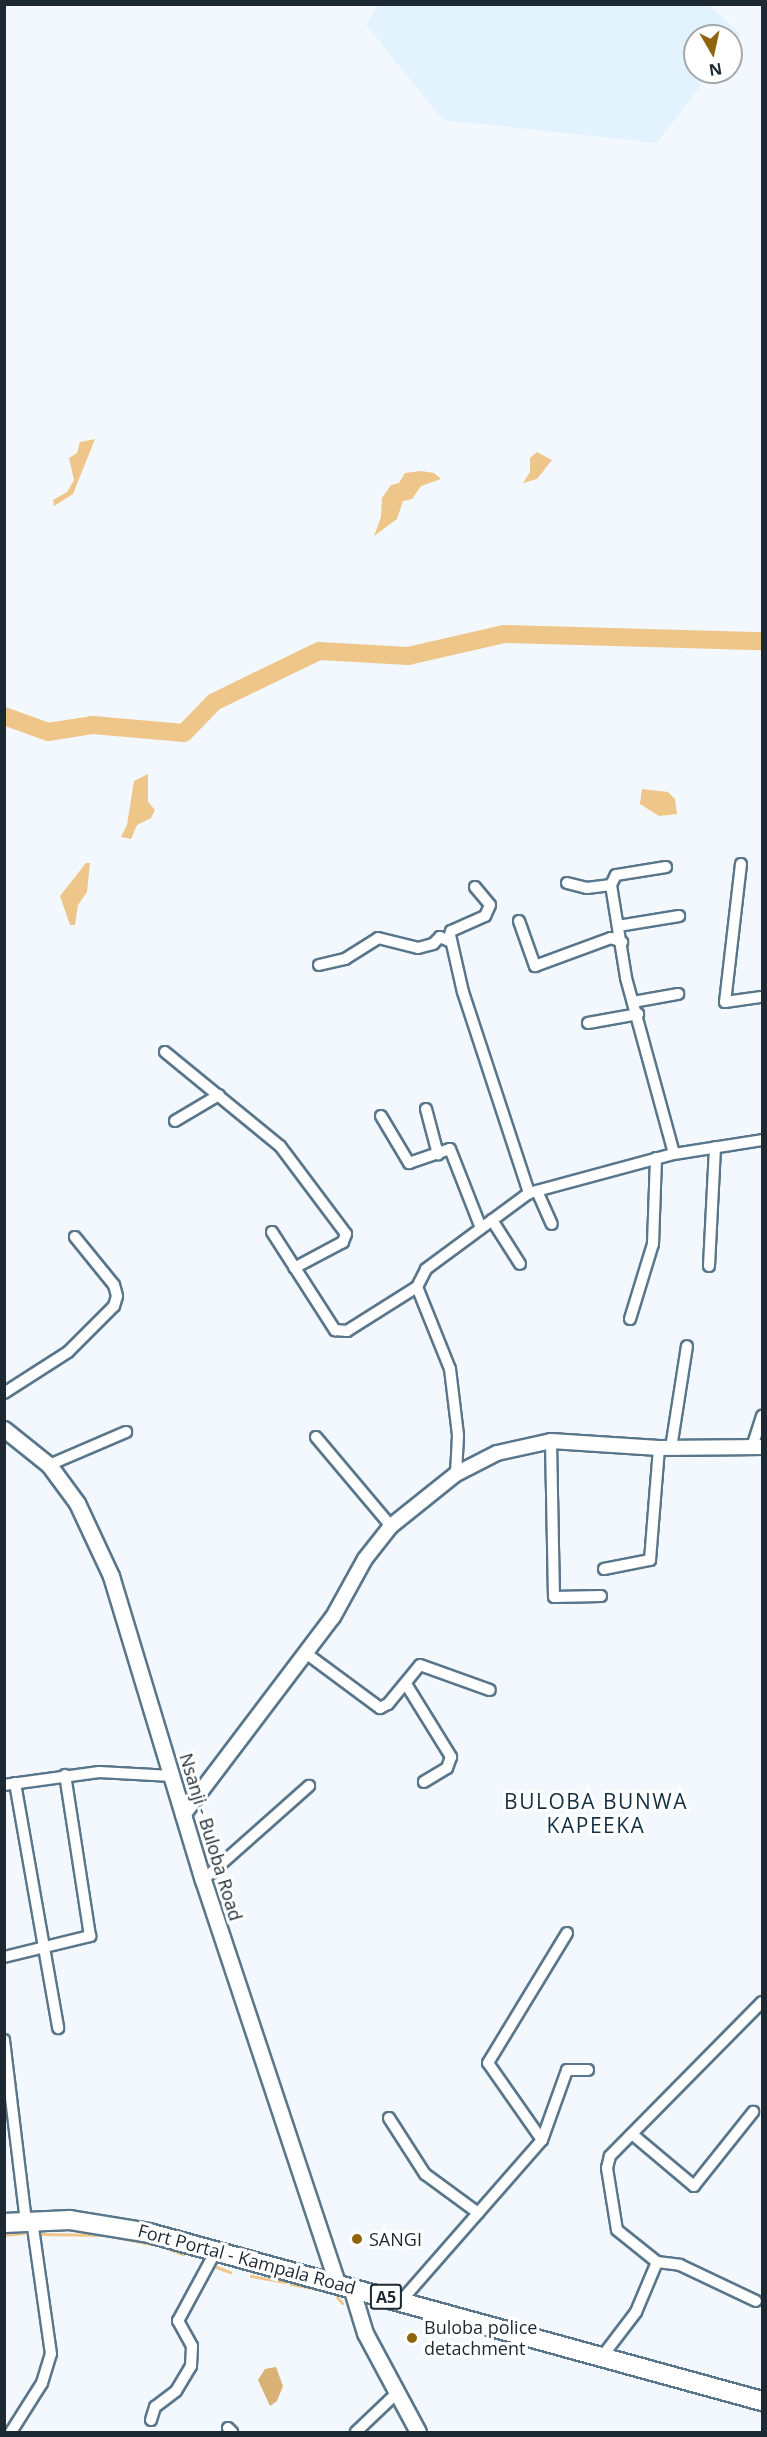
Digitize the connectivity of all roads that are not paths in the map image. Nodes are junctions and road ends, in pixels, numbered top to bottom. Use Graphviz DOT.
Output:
graph roads {
  1 [pos="741,864"];
  2 [pos="666,867"];
  3 [pos="567,883"];
  4 [pos="610,885"];
  5 [pos="475,887"];
  6 [pos="679,916"];
  7 [pos="519,921"];
  8 [pos="618,926"];
  9 [pos="451,942"];
  10 [pos="622,942"];
  11 [pos="320,965"];
  12 [pos="678,994"];
  13 [pos="762,997"];
  14 [pos="633,1002"];
  15 [pos="638,1014"];
  16 [pos="588,1023"];
  17 [pos="165,1052"];
  18 [pos="219,1095"];
  19 [pos="426,1109"];
  20 [pos="381,1116"];
  21 [pos="175,1121"];
  22 [pos="762,1140"];
  23 [pos="715,1147"];
  24 [pos="438,1154"];
  25 [pos="674,1154"];
  26 [pos="656,1158"];
  27 [pos="533,1192"];
  28 [pos="492,1220"];
  29 [pos="552,1224"];
  30 [pos="481,1228"];
  31 [pos="272,1232"];
  32 [pos="75,1237"];
  33 [pos="520,1264"];
  34 [pos="709,1266"];
  35 [pos="294,1268"];
  36 [pos="417,1287"];
  37 [pos="630,1319"];
  38 [pos="687,1346"];
  39 [pos="4,1393"];
  40 [pos="762,1416"];
  41 [pos="4,1429"];
  42 [pos="126,1432"];
  43 [pos="316,1437"];
  44 [pos="551,1441"];
  45 [pos="757,1447"];
  46 [pos="665,1448"];
  47 [pos="49,1465"];
  48 [pos="456,1474"];
  49 [pos="391,1526"];
  50 [pos="604,1569"];
  51 [pos="601,1596"];
  52 [pos="306,1653"];
  53 [pos="406,1684"];
  54 [pos="490,1690"];
  55 [pos="65,1775"];
  56 [pos="172,1776"];
  57 [pos="424,1782"];
  58 [pos="10,1784"];
  59 [pos="309,1786"];
  60 [pos="183,1815"];
  61 [pos="203,1880"];
  62 [pos="567,1933"];
  63 [pos="44,1948"];
  64 [pos="4,1957"];
  65 [pos="762,2004"];
  66 [pos="58,2028"];
  67 [pos="4,2040"];
  68 [pos="588,2070"];
  69 [pos="8,2102"];
  70 [pos="753,2112"];
  71 [pos="389,2118"];
  72 [pos="632,2134"];
  73 [pos="542,2140"];
  74 [pos="478,2213"];
  75 [pos="29,2221"];
  76 [pos="4,2223"];
  77 [pos="217,2249"];
  78 [pos="657,2262"];
  79 [pos="344,2285"];
  80 [pos="401,2301"];
  81 [pos="756,2301"];
  82 [pos="601,2358"];
  83 [pos="397,2393"];
  84 [pos="762,2401"];
  85 [pos="151,2420"];
  86 [pos="11,2433"];
  87 [pos="356,2433"];
  88 [pos="418,2433"];
  1 -- 13 [label="street"];
  2 -- 4 [label="street"];
  3 -- 4 [label="street"];
  4 -- 8 [label="street"];
  5 -- 9 [label="street"];
  6 -- 8 [label="street"];
  7 -- 10 [label="street"];
  8 -- 10 [label="street"];
  9 -- 11 [label="street"];
  9 -- 27 [label="street"];
  10 -- 14 [label="street"];
  12 -- 14 [label="street"];
  14 -- 15 [label="street"];
  15 -- 16 [label="street"];
  15 -- 25 [label="street"];
  17 -- 18 [label="street"];
  18 -- 21 [label="street"];
  18 -- 35 [label="street"];
  19 -- 24 [label="street"];
  20 -- 24 [label="street"];
  22 -- 23 [label="street"];
  23 -- 25 [label="street"];
  23 -- 34 [label="street"];
  24 -- 30 [label="street"];
  25 -- 26 [label="street"];
  26 -- 27 [label="street"];
  26 -- 37 [label="street"];
  27 -- 28 [label="street"];
  27 -- 29 [label="street"];
  28 -- 30 [label="street"];
  28 -- 33 [label="street"];
  30 -- 36 [label="street"];
  31 -- 35 [label="street"];
  32 -- 39 [label="street"];
  35 -- 36 [label="street"];
  36 -- 48 [label="street"];
  38 -- 46 [label="street"];
  40 -- 45 [label="street"];
  41 -- 47 [label="main road, Nsanji - Buloba Road"];
  42 -- 47 [label="street"];
  43 -- 49 [label="street"];
  44 -- 46 [label="street"];
  44 -- 48 [label="street"];
  44 -- 51 [label="street"];
  45 -- 46 [label="street"];
  46 -- 50 [label="street"];
  47 -- 56 [label="main road, Nsanji - Buloba Road"];
  48 -- 49 [label="street"];
  49 -- 52 [label="street"];
  52 -- 53 [label="street"];
  52 -- 60 [label="street"];
  53 -- 54 [label="street"];
  53 -- 57 [label="street"];
  55 -- 56 [label="street"];
  55 -- 58 [label="street"];
  55 -- 63 [label="street"];
  56 -- 60 [label="main road, Nsanji - Buloba Road"];
  58 -- 63 [label="street"];
  59 -- 61 [label="street"];
  60 -- 61 [label="main road, Nsanji - Buloba Road"];
  61 -- 79 [label="main road, Nsanji - Buloba Road"];
  62 -- 73 [label="street"];
  63 -- 64 [label="street"];
  63 -- 66 [label="street"];
  65 -- 72 [label="street"];
  67 -- 69 [label="street"];
  68 -- 73 [label="street"];
  69 -- 75 [label="street"];
  70 -- 72 [label="street"];
  71 -- 74 [label="street"];
  72 -- 78 [label="street"];
  73 -- 74 [label="street"];
  74 -- 80 [label="street"];
  75 -- 76 [label="main road, Fort Portal - Kampala Road / A5"];
  75 -- 77 [label="main road, Fort Portal - Kampala Road / A5"];
  75 -- 86 [label="street"];
  77 -- 79 [label="main road, Fort Portal - Kampala Road / A5"];
  77 -- 85 [label="street"];
  78 -- 81 [label="street"];
  78 -- 82 [label="street"];
  79 -- 80 [label="main road, Fort Portal - Kampala Road / A5"];
  79 -- 83 [label="main road, Nsanji - Buloba Road"];
  80 -- 82 [label="main road, Fort Portal - Kampala Road / A5"];
  82 -- 84 [label="main road, Fort Portal - Kampala Road / A5"];
  83 -- 87 [label="street"];
  83 -- 88 [label="main road, Nsanji - Buloba Road"];
}
